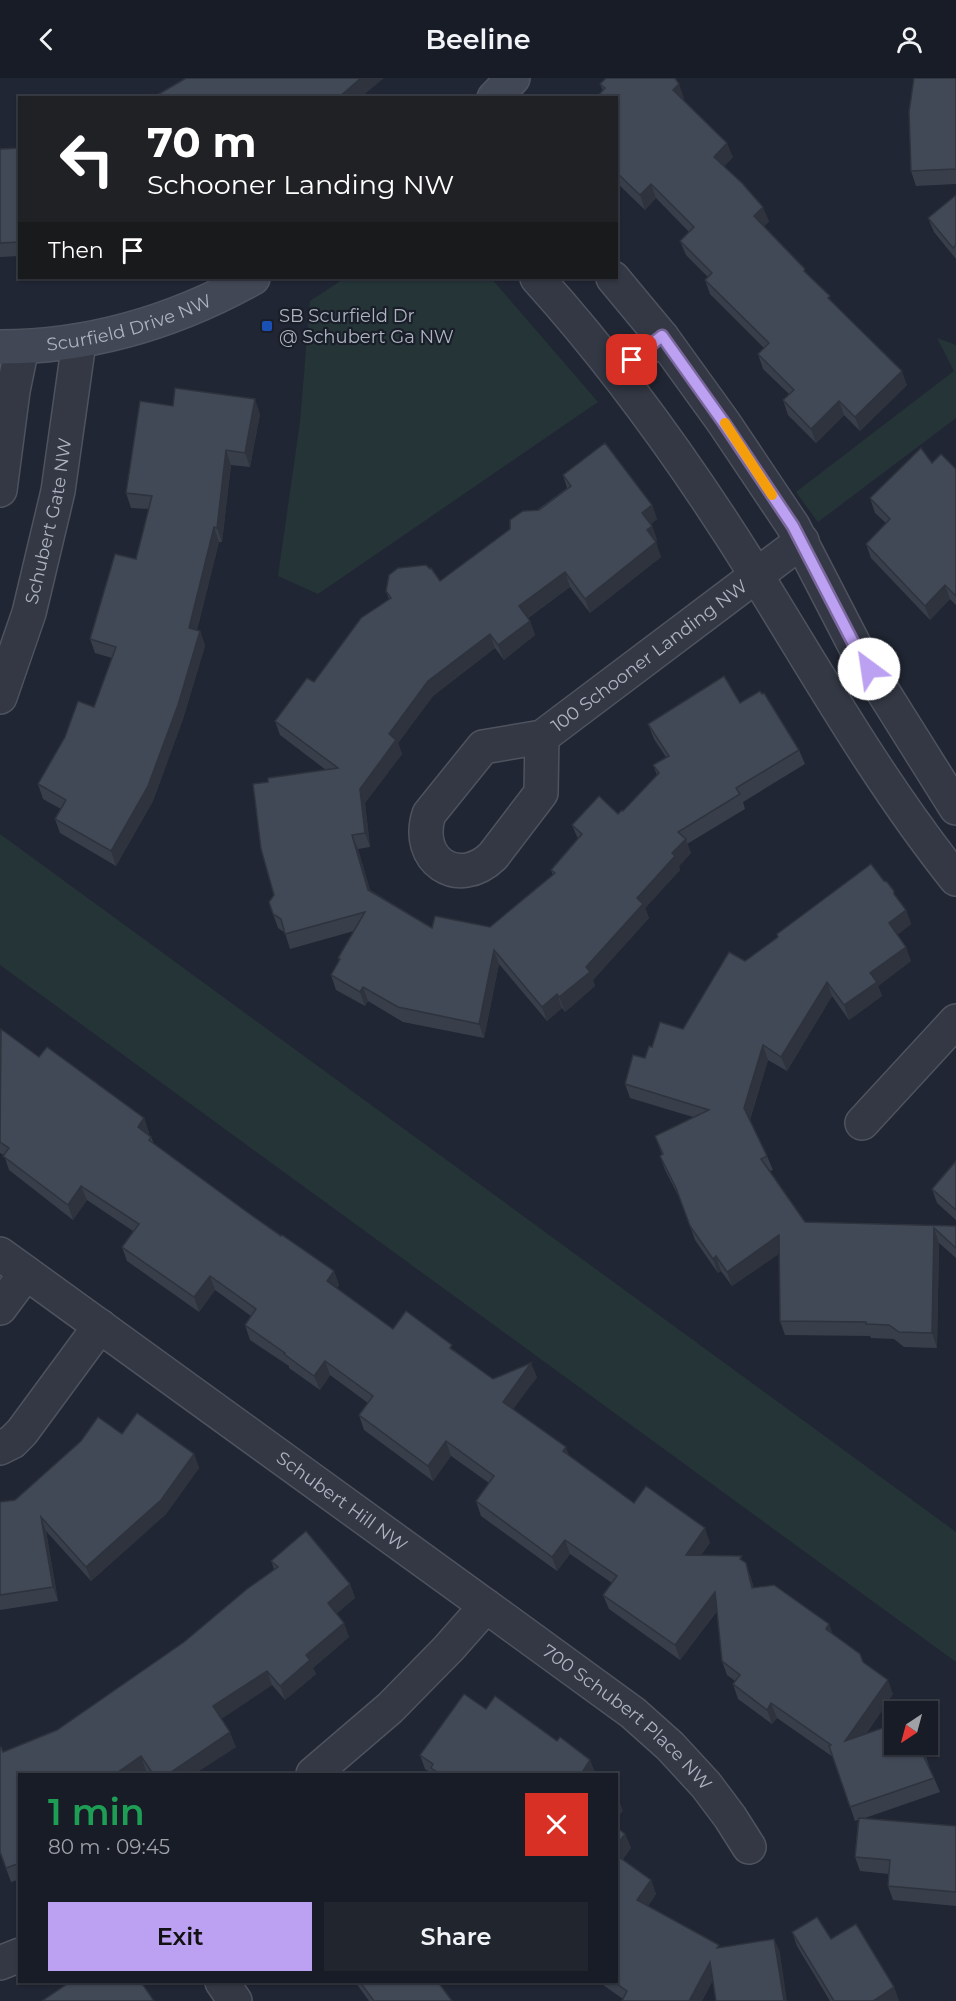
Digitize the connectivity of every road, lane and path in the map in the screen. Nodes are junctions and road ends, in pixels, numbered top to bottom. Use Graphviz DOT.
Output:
graph roads {
  1 [pos="513,78"];
  2 [pos="496,96"];
  3 [pos="251,279"];
  4 [pos="538,279"];
  5 [pos="614,279"];
  6 [pos="662,336"];
  7 [pos="79,342"];
  8 [pos="11,347"];
  9 [pos="616,372"];
  10 [pos="0,489"];
  11 [pos="802,541"];
  12 [pos="757,576"];
  13 [pos="0,697"];
  14 [pos="542,737"];
  15 [pos="916,747"];
  16 [pos="879,771"];
  17 [pos="956,808"];
  18 [pos="956,879"];
  19 [pos="956,1021"];
  20 [pos="862,1124"];
  21 [pos="0,1254"];
  22 [pos="26,1273"];
  23 [pos="0,1308"];
  24 [pos="100,1326"];
  25 [pos="0,1448"];
  26 [pos="486,1606"];
  27 [pos="314,1773"];
  28 [pos="749,1847"];
  29 [pos="18,1956"];
  30 [pos="0,1964"];
  31 [pos="223,1983"];
  32 [pos="235,2001"];
  1 -- 2 [label="street"];
  3 -- 7 [label="street, Scurfield Drive NW"];
  4 -- 9 [label="street"];
  5 -- 6 [label="street"];
  6 -- 9 [label="street"];
  6 -- 11 [label="street"];
  7 -- 8 [label="street, Scurfield Drive NW"];
  7 -- 13 [label="street, Schubert Gate NW"];
  8 -- 10 [label="street"];
  9 -- 12 [label="street"];
  11 -- 12 [label="street, 100 Schooner Landing NW"];
  11 -- 15 [label="street"];
  12 -- 14 [label="street, 100 Schooner Landing NW"];
  12 -- 16 [label="street"];
  15 -- 16 [label="street"];
  15 -- 17 [label="street"];
  16 -- 18 [label="street"];
  19 -- 20 [label="street"];
  21 -- 22 [label="street, Schubert Hill NW"];
  22 -- 23 [label="street"];
  22 -- 24 [label="street, Schubert Hill NW"];
  24 -- 25 [label="street"];
  24 -- 26 [label="street, Schubert Hill NW"];
  26 -- 27 [label="street"];
  26 -- 28 [label="street, 700 Schubert Place NW"];
  29 -- 30 [label="street"];
  31 -- 32 [label="street"];
}
